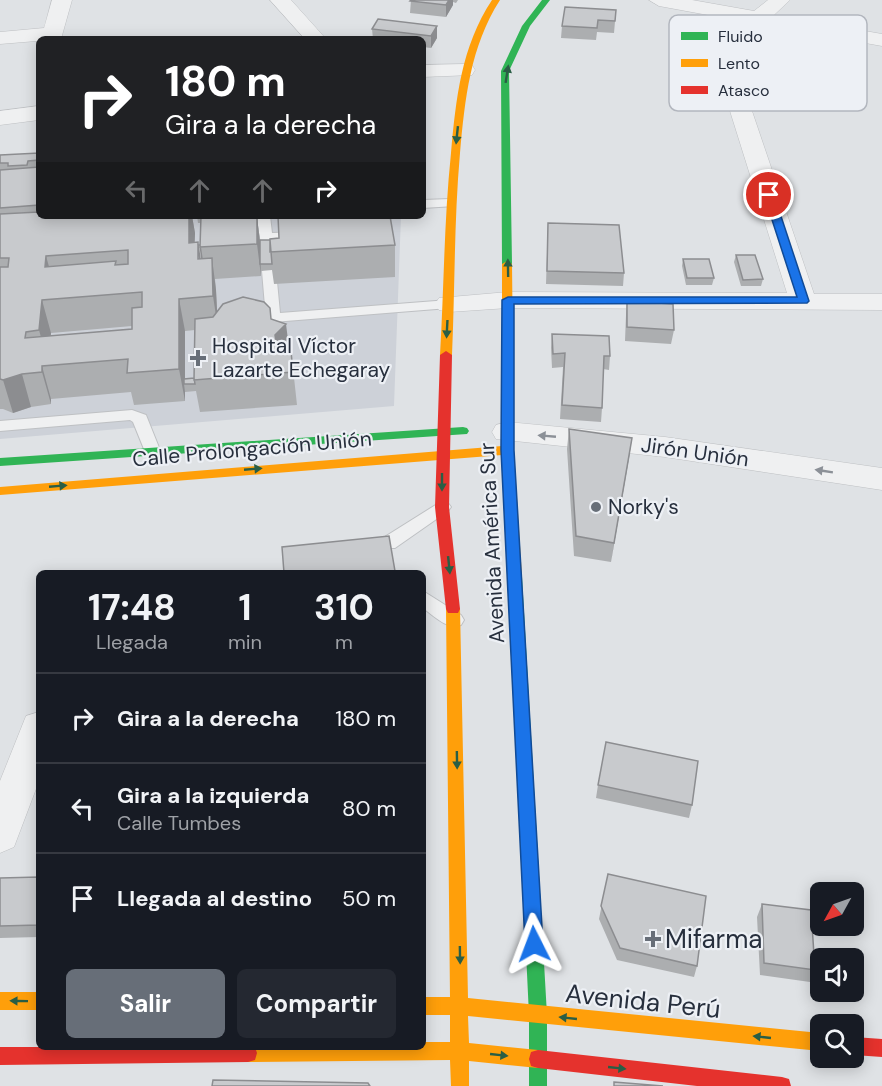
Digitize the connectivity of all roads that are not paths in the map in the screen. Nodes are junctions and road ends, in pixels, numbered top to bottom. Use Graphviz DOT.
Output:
graph roads {
  1 [pos="62,0"];
  2 [pos="280,0"];
  3 [pos="496,0"];
  4 [pos="546,0"];
  5 [pos="658,0"];
  6 [pos="780,0"];
  7 [pos="740,15"];
  8 [pos="761,15"];
  9 [pos="51,36"];
  10 [pos="313,36"];
  11 [pos="36,37"];
  12 [pos="867,37"];
  13 [pos="0,38"];
  14 [pos="882,40"];
  15 [pos="464,70"];
  16 [pos="426,71"];
  17 [pos="36,108"];
  18 [pos="741,111"];
  19 [pos="0,118"];
  20 [pos="450,203"];
  21 [pos="426,204"];
  22 [pos="267,219"];
  23 [pos="320,236"];
  24 [pos="269,271"];
  25 [pos="508,300"];
  26 [pos="803,301"];
  27 [pos="882,302"];
  28 [pos="449,303"];
  29 [pos="0,426"];
  30 [pos="442,431"];
  31 [pos="475,431"];
  32 [pos="504,438"];
  33 [pos="152,450"];
  34 [pos="442,457"];
  35 [pos="0,462"];
  36 [pos="882,479"];
  37 [pos="0,491"];
  38 [pos="442,507"];
  39 [pos="390,543"];
  40 [pos="426,600"];
  41 [pos="454,620"];
  42 [pos="36,735"];
  43 [pos="0,835"];
  44 [pos="0,1000"];
  45 [pos="36,1001"];
  46 [pos="426,1006"];
  47 [pos="461,1006"];
  48 [pos="538,1015"];
  49 [pos="810,1041"];
  50 [pos="864,1047"];
  51 [pos="882,1048"];
  52 [pos="460,1051"];
  53 [pos="0,1056"];
  54 [pos="538,1059"];
  55 [pos="460,1086"];
  56 [pos="538,1086"];
  57 [pos="782,1086"];
  1 -- 9 [label="street"];
  2 -- 10 [label="street"];
  3 -- 15 [label="main road, Avenida América Sur"];
  25 -- 4 [label="main road, Avenida América Sur, one-way"];
  5 -- 7 [label="street"];
  6 -- 8 [label="street"];
  11 -- 13 [label="street"];
  12 -- 14 [label="street"];
  15 -- 16 [label="street"];
  15 -- 20 [label="main road, Avenida América Sur, one-way"];
  17 -- 19 [label="street"];
  18 -- 26 [label="street"];
  20 -- 21 [label="lane"];
  20 -- 28 [label="main road, Avenida América Sur"];
  22 -- 23 [label="lane"];
  24 -- 28 [label="lane"];
  25 -- 26 [label="street"];
  25 -- 28 [label="street"];
  25 -- 32 [label="main road, Avenida América Sur"];
  26 -- 27 [label="street"];
  28 -- 30 [label="main road, Avenida América Sur, one-way"];
  29 -- 33 [label="lane"];
  30 -- 31 [label="main road, Calle Prolongación Unión"];
  30 -- 33 [label="main road, Calle Prolongación Unión"];
  30 -- 34 [label="main road, Avenida América Sur"];
  32 -- 34 [label="main road, Calle Prolongación Unión"];
  36 -- 32 [label="street, Jirón Unión, one-way"];
  32 -- 48 [label="main road, Avenida América Sur"];
  33 -- 35 [label="main road, Calle Prolongación Unión"];
  37 -- 34 [label="main road, Calle Prolongación Unión, one-way"];
  34 -- 38 [label="main road, Avenida América Sur, one-way"];
  38 -- 39 [label="lane"];
  38 -- 41 [label="main road, Avenida América Sur, one-way"];
  40 -- 41 [label="lane"];
  41 -- 47 [label="main road, Avenida América Sur, one-way"];
  42 -- 43 [label="street"];
  45 -- 44 [label="main road, one-way"];
  46 -- 47 [label="main road, Avenida Perú"];
  47 -- 48 [label="main road, Avenida Perú"];
  47 -- 52 [label="main road, Avenida América Sur"];
  49 -- 48 [label="main road, Avenida Perú, one-way"];
  48 -- 54 [label="main road, Avenida América Sur"];
  50 -- 51 [label="main road"];
  52 -- 53 [label="main road"];
  52 -- 54 [label="main road, one-way"];
  52 -- 55 [label="main road, Avenida América Sur"];
  54 -- 56 [label="main road, Avenida América Sur"];
  54 -- 57 [label="main road, one-way"];
}
